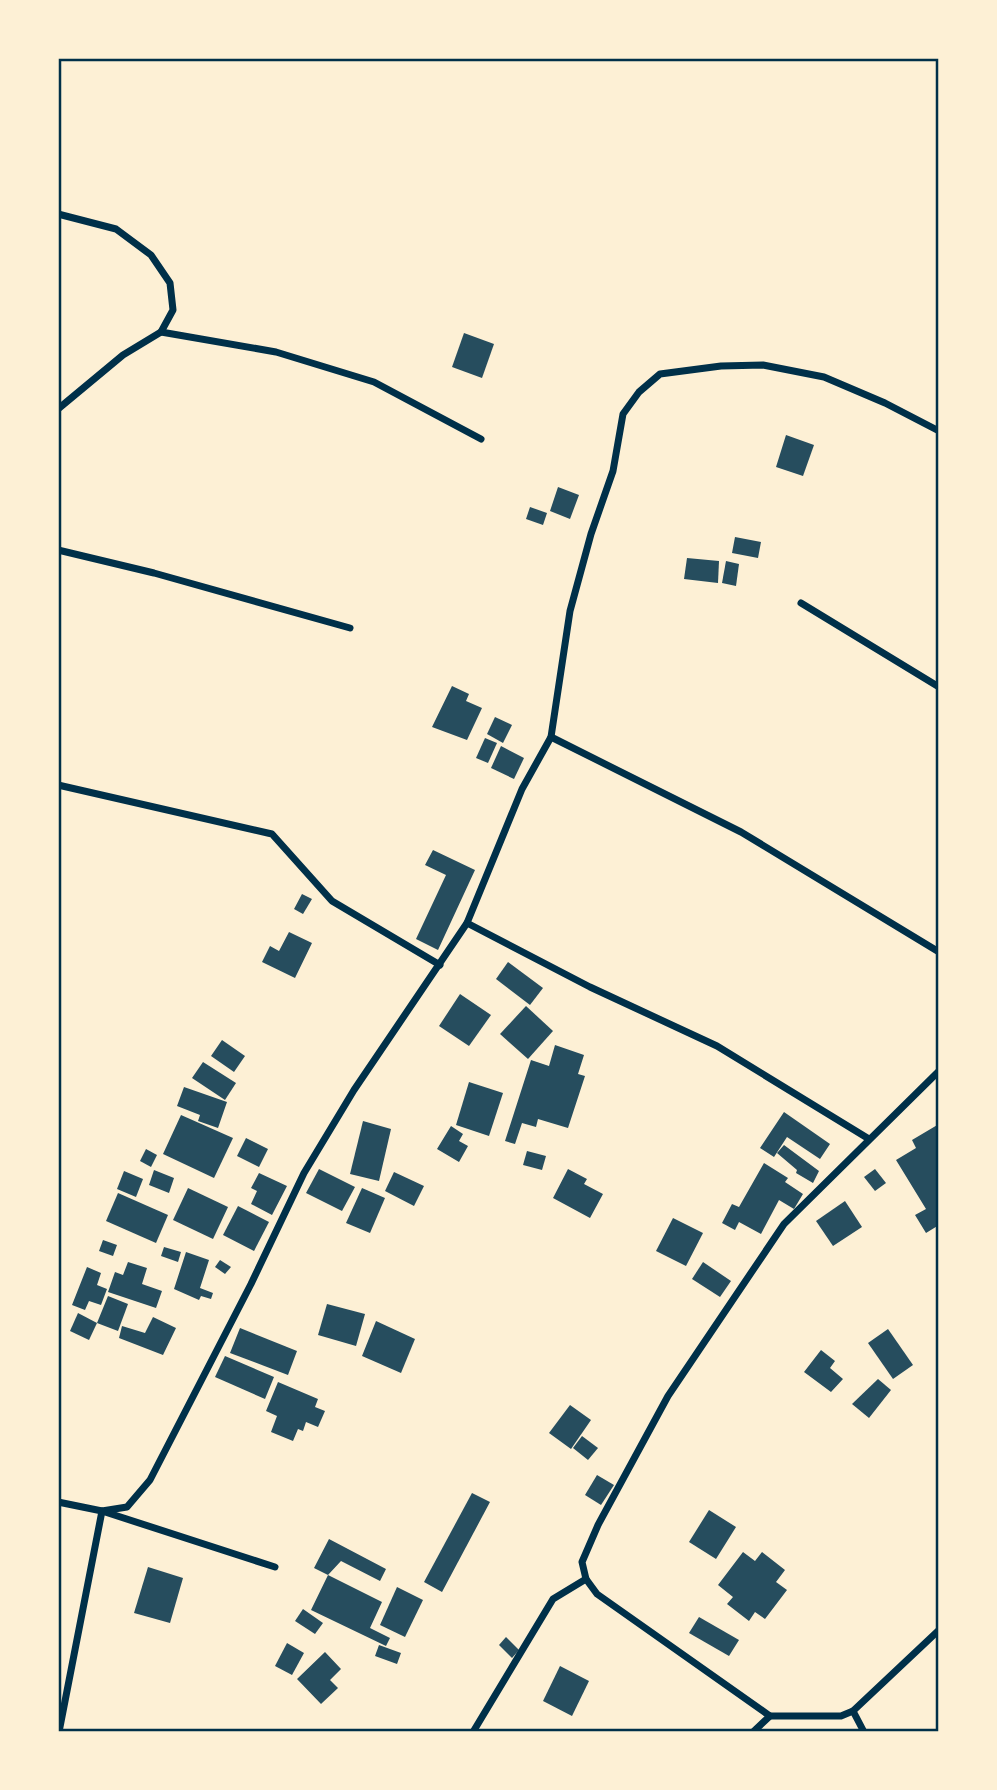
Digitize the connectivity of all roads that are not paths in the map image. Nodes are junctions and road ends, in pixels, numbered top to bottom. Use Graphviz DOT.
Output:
graph roads {
  1 [pos="58,214"];
  2 [pos="161,332"];
  3 [pos="58,408"];
  4 [pos="939,431"];
  5 [pos="481,439"];
  6 [pos="58,550"];
  7 [pos="802,603"];
  8 [pos="350,628"];
  9 [pos="939,687"];
  10 [pos="551,737"];
  11 [pos="58,785"];
  12 [pos="467,923"];
  13 [pos="939,952"];
  14 [pos="440,965"];
  15 [pos="939,1071"];
  16 [pos="869,1139"];
  17 [pos="58,1502"];
  18 [pos="102,1511"];
  19 [pos="275,1567"];
  20 [pos="586,1579"];
  21 [pos="939,1630"];
  22 [pos="853,1711"];
  23 [pos="770,1716"];
  24 [pos="59,1732"];
  25 [pos="473,1732"];
  26 [pos="753,1732"];
  27 [pos="864,1732"];
  1 -- 2 [label="street"];
  2 -- 3 [label="street"];
  2 -- 5 [label="street"];
  4 -- 10 [label="street"];
  6 -- 8 [label="street"];
  7 -- 9 [label="street"];
  10 -- 12 [label="street"];
  10 -- 13 [label="street"];
  11 -- 14 [label="street"];
  12 -- 14 [label="street"];
  12 -- 16 [label="street"];
  14 -- 18 [label="street"];
  15 -- 16 [label="street"];
  16 -- 20 [label="street"];
  17 -- 18 [label="street"];
  18 -- 19 [label="street"];
  18 -- 24 [label="street"];
  20 -- 23 [label="street"];
  20 -- 25 [label="street"];
  21 -- 22 [label="street"];
  22 -- 23 [label="street"];
  22 -- 27 [label="street"];
  23 -- 26 [label="street"];
}
